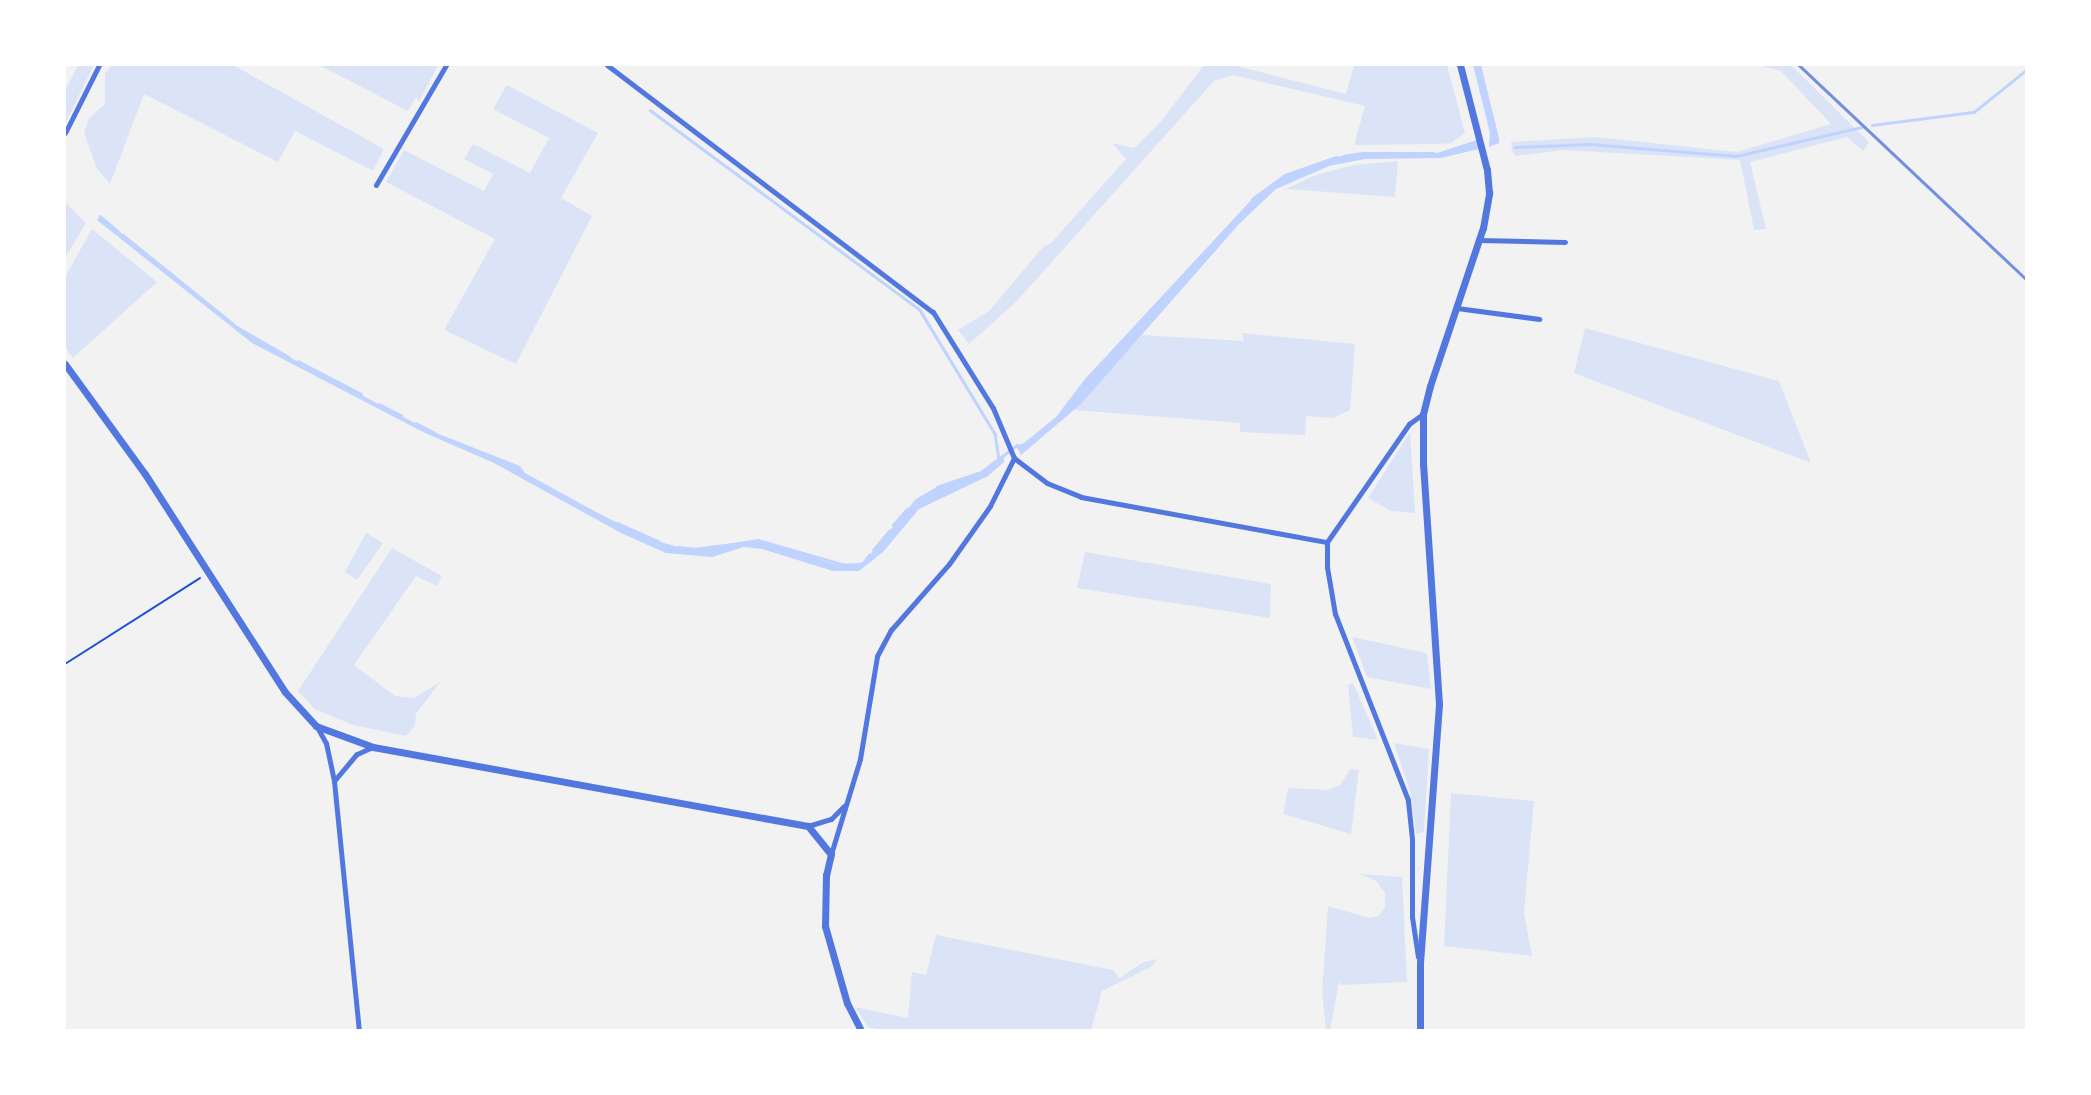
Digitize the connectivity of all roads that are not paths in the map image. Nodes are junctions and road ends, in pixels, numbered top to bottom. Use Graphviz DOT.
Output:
graph roads {
  1 [pos="99,65"];
  2 [pos="446,65"];
  3 [pos="607,65"];
  4 [pos="1460,65"];
  5 [pos="65,133"];
  6 [pos="376,185"];
  7 [pos="1479,240"];
  8 [pos="1565,242"];
  9 [pos="1457,308"];
  10 [pos="1539,319"];
  11 [pos="65,365"];
  12 [pos="1423,414"];
  13 [pos="1014,458"];
  14 [pos="1328,541"];
  15 [pos="316,726"];
  16 [pos="373,747"];
  17 [pos="334,781"];
  18 [pos="844,806"];
  19 [pos="808,826"];
  20 [pos="831,854"];
  21 [pos="1420,963"];
  22 [pos="359,1030"];
  23 [pos="861,1030"];
  24 [pos="1420,1030"];
  1 -- 5 [label="street"];
  2 -- 6 [label="street"];
  3 -- 13 [label="street"];
  4 -- 7 [label="street"];
  7 -- 8 [label="street"];
  7 -- 9 [label="street"];
  9 -- 10 [label="street"];
  9 -- 12 [label="street"];
  11 -- 15 [label="street"];
  12 -- 14 [label="street"];
  12 -- 21 [label="street"];
  13 -- 14 [label="street"];
  13 -- 18 [label="street"];
  14 -- 21 [label="street"];
  15 -- 16 [label="street"];
  15 -- 17 [label="street"];
  16 -- 17 [label="street"];
  16 -- 19 [label="street"];
  17 -- 22 [label="street"];
  18 -- 19 [label="street"];
  18 -- 20 [label="street"];
  19 -- 20 [label="street"];
  20 -- 23 [label="street"];
  21 -- 24 [label="street"];
}
